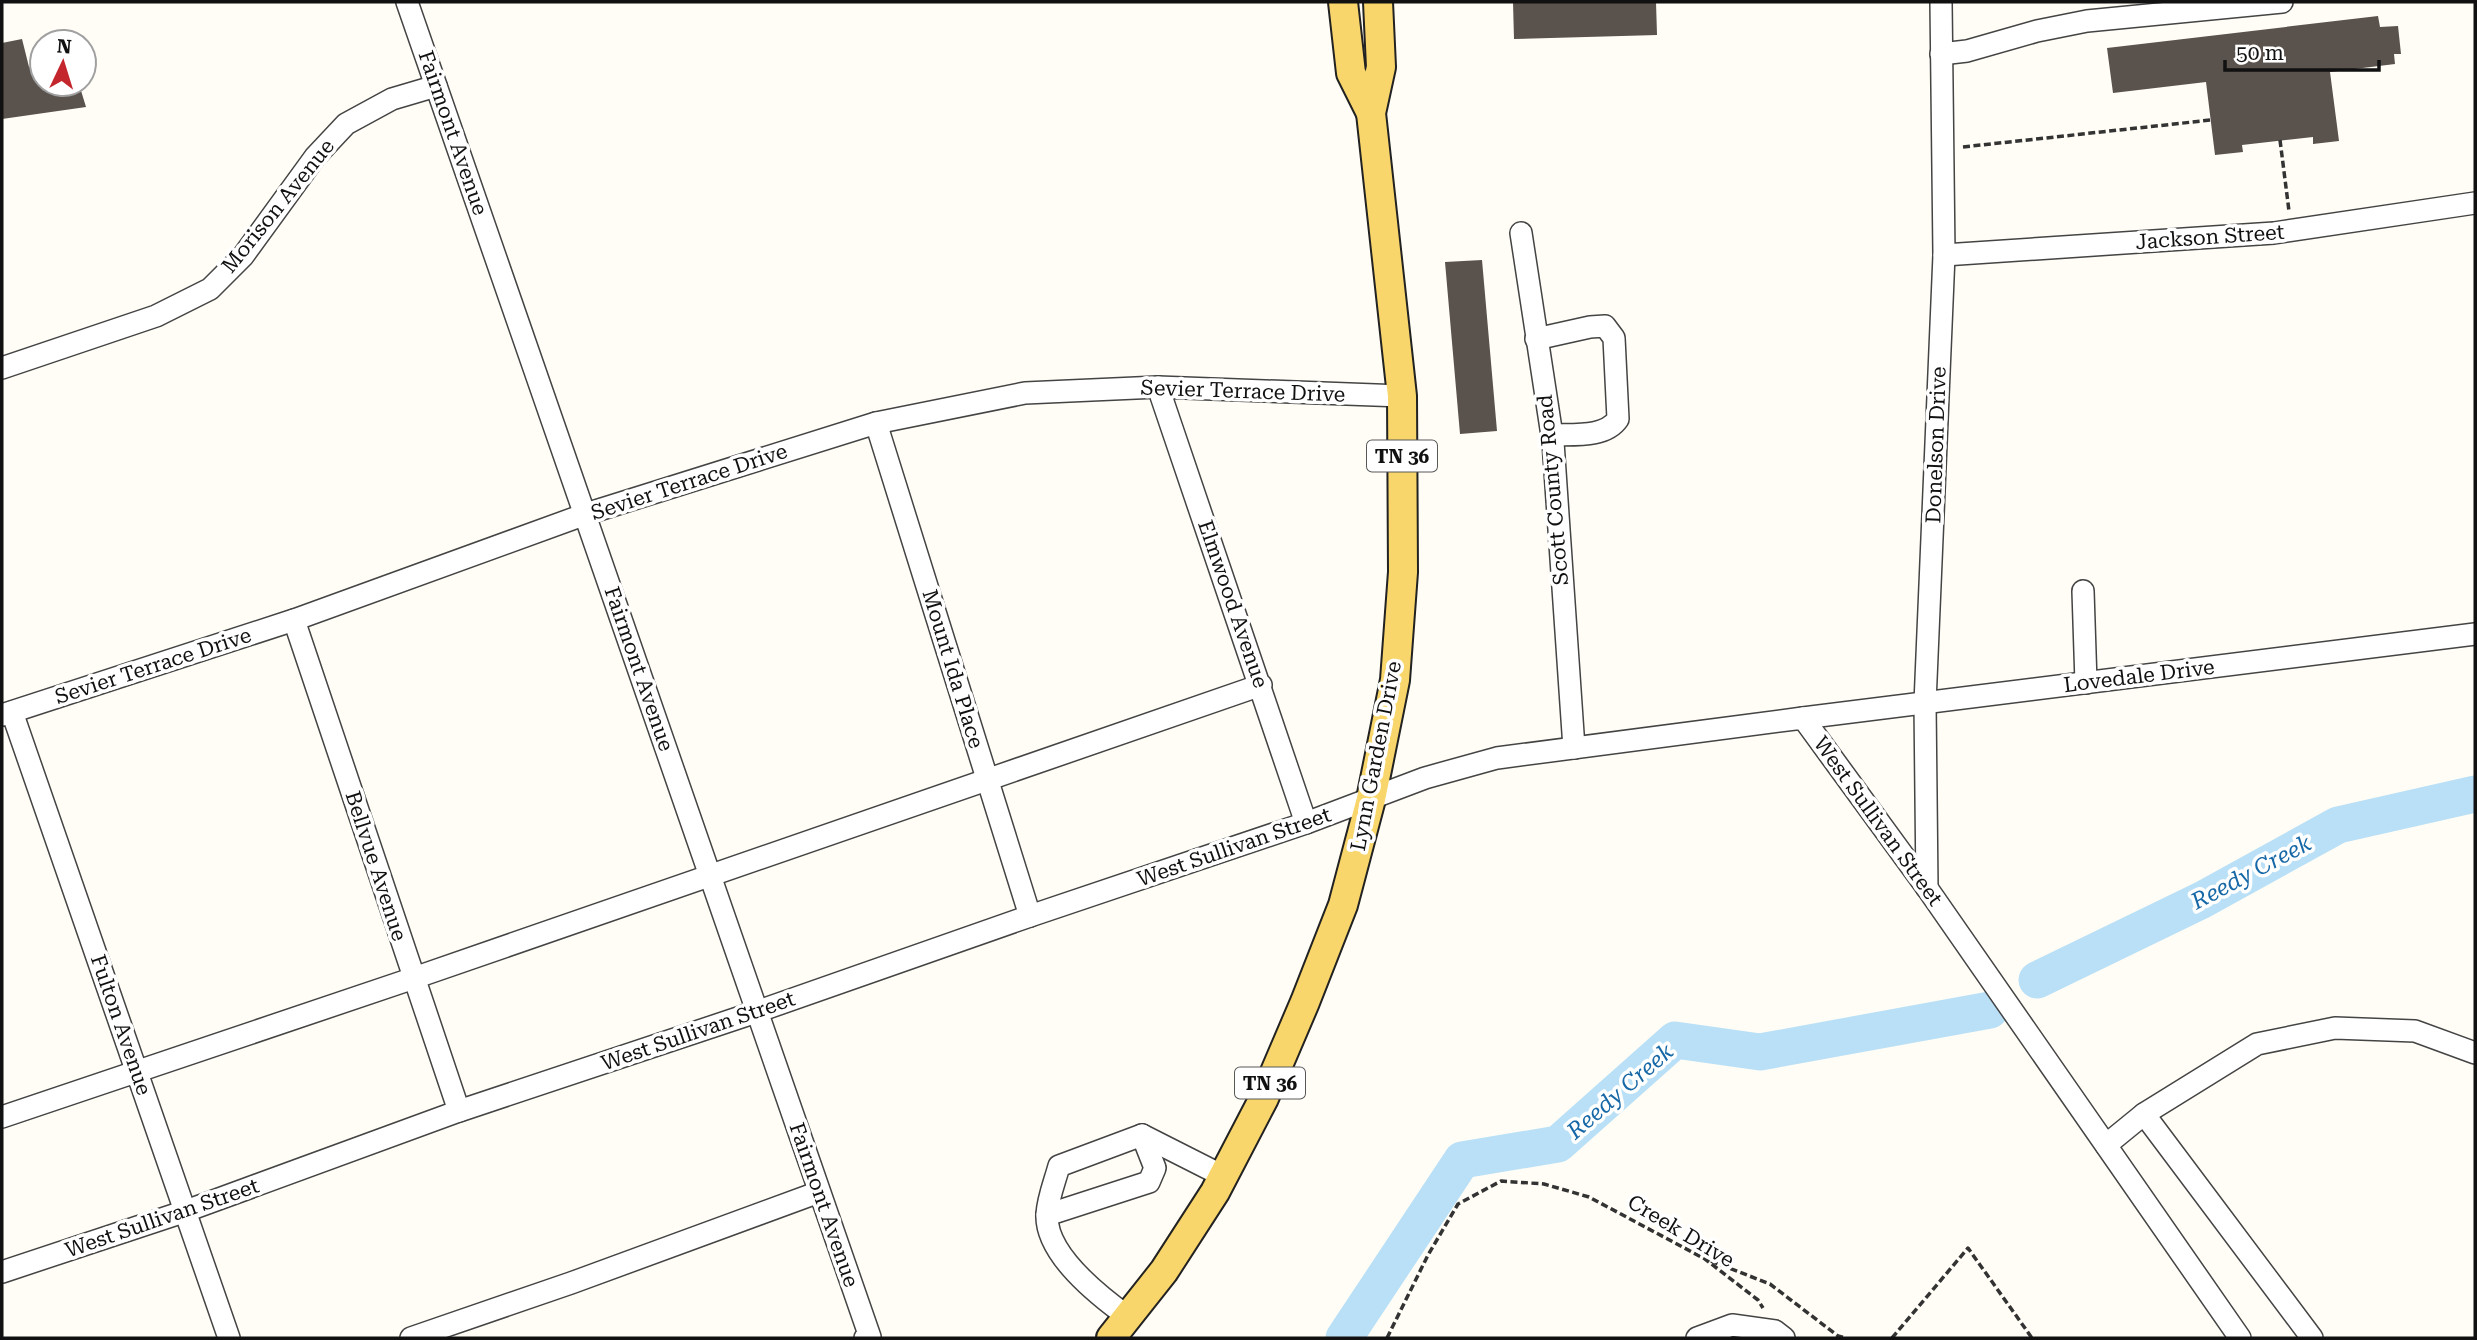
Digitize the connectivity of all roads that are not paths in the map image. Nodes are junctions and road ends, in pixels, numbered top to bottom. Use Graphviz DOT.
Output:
graph roads {
  1 [pos="407,2"];
  2 [pos="1343,2"];
  3 [pos="1378,2"];
  4 [pos="1941,2"];
  5 [pos="2282,2"];
  6 [pos="2180,7"];
  7 [pos="1941,54"];
  8 [pos="436,86"];
  9 [pos="1371,113"];
  10 [pos="2475,203"];
  11 [pos="1521,233"];
  12 [pos="1944,256"];
  13 [pos="1536,339"];
  14 [pos="2,368"];
  15 [pos="1158,387"];
  16 [pos="1402,396"];
  17 [pos="876,422"];
  18 [pos="1552,435"];
  19 [pos="586,514"];
  20 [pos="2083,591"];
  21 [pos="294,620"];
  22 [pos="2475,634"];
  23 [pos="2086,683"];
  24 [pos="1261,685"];
  25 [pos="1925,703"];
  26 [pos="7,714"];
  27 [pos="1802,718"];
  28 [pos="1574,748"];
  29 [pos="987,778"];
  30 [pos="1371,799"];
  31 [pos="1306,822"];
  32 [pos="709,876"];
  33 [pos="1927,888"];
  34 [pos="1030,916"];
  35 [pos="414,978"];
  36 [pos="756,1012"];
  37 [pos="2475,1054"];
  38 [pos="137,1072"];
  39 [pos="459,1111"];
  40 [pos="2144,1114"];
  41 [pos="2,1117"];
  42 [pos="1142,1135"];
  43 [pos="2106,1145"];
  44 [pos="1223,1176"];
  45 [pos="819,1192"];
  46 [pos="186,1212"];
  47 [pos="1047,1215"];
  48 [pos="2,1272"];
  49 [pos="1120,1328"];
  50 [pos="1779,1335"];
  51 [pos="229,1338"];
  52 [pos="411,1338"];
  53 [pos="868,1338"];
  54 [pos="1697,1338"];
  55 [pos="2240,1338"];
  56 [pos="2312,1338"];
  1 -- 8 [label="street, Fairmont Avenue"];
  2 -- 9 [label="main road, Lynn Garden Drive / TN 36"];
  3 -- 9 [label="main road, Lynn Garden Drive / TN 36"];
  4 -- 7 [label="street, Donelson Drive"];
  5 -- 6 [label="street"];
  6 -- 7 [label="street"];
  7 -- 12 [label="street, Donelson Drive"];
  8 -- 14 [label="street, Morison Avenue"];
  8 -- 19 [label="street, Fairmont Avenue"];
  9 -- 16 [label="main road, Lynn Garden Drive / TN 36"];
  10 -- 12 [label="street, Jackson Street"];
  11 -- 13 [label="street, Scott County Road"];
  12 -- 25 [label="street, Donelson Drive"];
  13 -- 18 [label="street, Scott County Road"];
  13 -- 18 [label="street"];
  15 -- 16 [label="street, Sevier Terrace Drive"];
  15 -- 17 [label="street, Sevier Terrace Drive"];
  15 -- 24 [label="street, Elmwood Avenue"];
  16 -- 30 [label="main road, Lynn Garden Drive / TN 36"];
  17 -- 19 [label="street, Sevier Terrace Drive"];
  17 -- 29 [label="street, Mount Ida Place"];
  18 -- 28 [label="street, Scott County Road"];
  19 -- 21 [label="street, Sevier Terrace Drive"];
  19 -- 32 [label="street, Fairmont Avenue"];
  20 -- 23 [label="street"];
  21 -- 26 [label="street, Sevier Terrace Drive"];
  21 -- 35 [label="street, Bellvue Avenue"];
  22 -- 23 [label="street, Lovedale Drive"];
  23 -- 25 [label="street, Lovedale Drive"];
  24 -- 29 [label="street"];
  24 -- 31 [label="street, Elmwood Avenue"];
  25 -- 27 [label="street, Lovedale Drive"];
  25 -- 33 [label="street, Donelson Drive"];
  26 -- 38 [label="street, Fulton Avenue"];
  27 -- 28 [label="street, West Sullivan Street"];
  27 -- 33 [label="street, West Sullivan Street"];
  28 -- 30 [label="street, West Sullivan Street"];
  29 -- 32 [label="street"];
  29 -- 34 [label="street, Mount Ida Place"];
  30 -- 31 [label="street, West Sullivan Street"];
  30 -- 44 [label="main road, Lynn Garden Drive / TN 36"];
  31 -- 34 [label="street, West Sullivan Street"];
  32 -- 35 [label="street"];
  32 -- 36 [label="street, Fairmont Avenue"];
  33 -- 43 [label="street, West Sullivan Street"];
  34 -- 36 [label="street, West Sullivan Street"];
  35 -- 38 [label="street"];
  35 -- 39 [label="street, Bellvue Avenue"];
  36 -- 39 [label="street, West Sullivan Street"];
  36 -- 45 [label="street, Fairmont Avenue"];
  37 -- 40 [label="street"];
  38 -- 41 [label="street"];
  38 -- 46 [label="street, Fulton Avenue"];
  39 -- 46 [label="street, West Sullivan Street"];
  40 -- 43 [label="street"];
  40 -- 56 [label="street"];
  42 -- 44 [label="street"];
  42 -- 47 [label="street"];
  42 -- 47 [label="street"];
  43 -- 55 [label="street, West Sullivan Street"];
  44 -- 49 [label="main road, Lynn Garden Drive / TN 36"];
  45 -- 52 [label="street"];
  45 -- 53 [label="street, Fairmont Avenue"];
  46 -- 48 [label="street, West Sullivan Street"];
  46 -- 51 [label="street, Fulton Avenue"];
  47 -- 49 [label="street"];
  50 -- 54 [label="street"];
}
